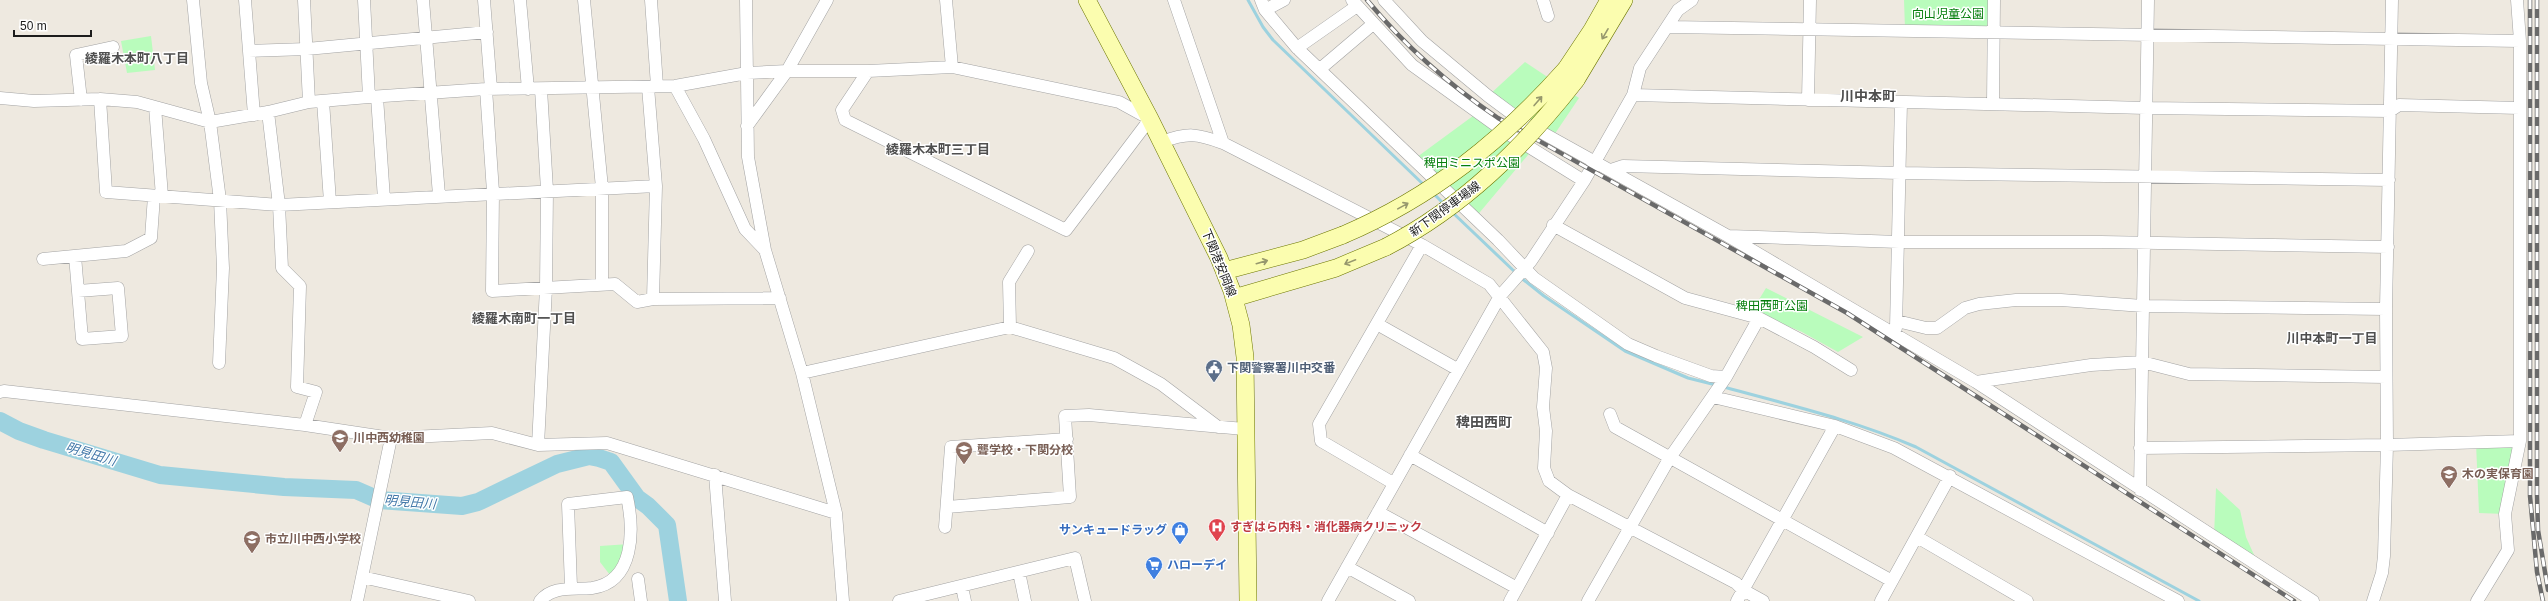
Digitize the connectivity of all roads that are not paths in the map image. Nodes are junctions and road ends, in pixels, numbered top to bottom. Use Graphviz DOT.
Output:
graph roads {
  1 [pos="193,0"];
  2 [pos="246,0"];
  3 [pos="304,0"];
  4 [pos="364,0"];
  5 [pos="423,0"];
  6 [pos="484,0"];
  7 [pos="520,0"];
  8 [pos="584,0"];
  9 [pos="651,0"];
  10 [pos="746,0"];
  11 [pos="827,0"];
  12 [pos="946,0"];
  13 [pos="1087,0"];
  14 [pos="1174,0"];
  15 [pos="1284,0"];
  16 [pos="1384,0"];
  17 [pos="1543,0"];
  18 [pos="1609,0"];
  19 [pos="1624,0"];
  20 [pos="1692,0"];
  21 [pos="1810,0"];
  22 [pos="1994,0"];
  23 [pos="2148,0"];
  24 [pos="2392,0"];
  25 [pos="2516,0"];
  26 [pos="1355,3"];
  27 [pos="1263,5"];
  28 [pos="1548,16"];
  29 [pos="1374,24"];
  30 [pos="1669,27"];
  31 [pos="1810,29"];
  32 [pos="487,32"];
  33 [pos="1995,32"];
  34 [pos="2148,35"];
  35 [pos="426,38"];
  36 [pos="2392,39"];
  37 [pos="2520,41"];
  38 [pos="366,43"];
  39 [pos="112,47"];
  40 [pos="1297,48"];
  41 [pos="307,49"];
  42 [pos="249,51"];
  43 [pos="952,66"];
  44 [pos="1320,69"];
  45 [pos="787,70"];
  46 [pos="868,71"];
  47 [pos="747,73"];
  48 [pos="1571,74"];
  49 [pos="675,86"];
  50 [pos="652,87"];
  51 [pos="488,89"];
  52 [pos="528,89"];
  53 [pos="591,89"];
  54 [pos="542,90"];
  55 [pos="431,93"];
  56 [pos="1633,95"];
  57 [pos="373,97"];
  58 [pos="0,98"];
  59 [pos="100,99"];
  60 [pos="81,100"];
  61 [pos="1808,100"];
  62 [pos="323,101"];
  63 [pos="309,102"];
  64 [pos="1901,102"];
  65 [pos="1993,104"];
  66 [pos="155,107"];
  67 [pos="2146,108"];
  68 [pos="2520,108"];
  69 [pos="2390,110"];
  70 [pos="268,112"];
  71 [pos="254,115"];
  72 [pos="1150,119"];
  73 [pos="210,122"];
  74 [pos="747,126"];
  75 [pos="1162,142"];
  76 [pos="1223,143"];
  77 [pos="1595,162"];
  78 [pos="1611,170"];
  79 [pos="1900,173"];
  80 [pos="2146,176"];
  81 [pos="2389,180"];
  82 [pos="1584,182"];
  83 [pos="656,186"];
  84 [pos="602,188"];
  85 [pos="547,190"];
  86 [pos="493,192"];
  87 [pos="439,195"];
  88 [pos="158,196"];
  89 [pos="384,199"];
  90 [pos="220,200"];
  91 [pos="330,202"];
  92 [pos="279,205"];
  93 [pos="1553,225"];
  94 [pos="1728,236"];
  95 [pos="1899,242"];
  96 [pos="2144,244"];
  97 [pos="1422,245"];
  98 [pos="2388,247"];
  99 [pos="765,250"];
  100 [pos="1028,251"];
  101 [pos="75,256"];
  102 [pos="43,259"];
  103 [pos="1224,271"];
  104 [pos="1520,272"];
  105 [pos="602,284"];
  106 [pos="546,288"];
  107 [pos="78,291"];
  108 [pos="1500,296"];
  109 [pos="780,298"];
  110 [pos="1234,298"];
  111 [pos="653,299"];
  112 [pos="2143,306"];
  113 [pos="2386,309"];
  114 [pos="1759,318"];
  115 [pos="1897,321"];
  116 [pos="1377,324"];
  117 [pos="1010,327"];
  118 [pos="1895,335"];
  119 [pos="2142,362"];
  120 [pos="219,363"];
  121 [pos="1458,369"];
  122 [pos="1850,370"];
  123 [pos="802,373"];
  124 [pos="2386,377"];
  125 [pos="1725,379"];
  126 [pos="1976,382"];
  127 [pos="0,392"];
  128 [pos="1715,395"];
  129 [pos="1610,414"];
  130 [pos="305,425"];
  131 [pos="1834,426"];
  132 [pos="1218,427"];
  133 [pos="1244,429"];
  134 [pos="391,438"];
  135 [pos="1066,439"];
  136 [pos="2520,441"];
  137 [pos="538,445"];
  138 [pos="2387,445"];
  139 [pos="2140,448"];
  140 [pos="1410,455"];
  141 [pos="1669,459"];
  142 [pos="715,475"];
  143 [pos="1950,476"];
  144 [pos="1393,483"];
  145 [pos="2140,490"];
  146 [pos="1568,495"];
  147 [pos="947,507"];
  148 [pos="1378,512"];
  149 [pos="836,513"];
  150 [pos="1782,520"];
  151 [pos="945,527"];
  152 [pos="1629,527"];
  153 [pos="1548,533"];
  154 [pos="1917,537"];
  155 [pos="1347,568"];
  156 [pos="1019,572"];
  157 [pos="362,577"];
  158 [pos="638,579"];
  159 [pos="1892,582"];
  160 [pos="571,587"];
  161 [pos="962,587"];
  162 [pos="1517,588"];
  163 [pos="1743,590"];
  164 [pos="357,601"];
  165 [pos="470,601"];
  166 [pos="540,601"];
  167 [pos="641,601"];
  168 [pos="725,601"];
  169 [pos="843,601"];
  170 [pos="901,601"];
  171 [pos="965,601"];
  172 [pos="1025,601"];
  173 [pos="1085,601"];
  174 [pos="1248,601"];
  175 [pos="1328,601"];
  176 [pos="1409,601"];
  177 [pos="1510,601"];
  178 [pos="1588,601"];
  179 [pos="1737,601"];
  180 [pos="1763,601"];
  181 [pos="1881,601"];
  182 [pos="2027,601"];
  183 [pos="2178,601"];
  184 [pos="2313,601"];
  185 [pos="2373,601"];
  186 [pos="2477,601"];
  1 -- 73 [label="street"];
  2 -- 42 [label="street"];
  3 -- 41 [label="street"];
  4 -- 38 [label="street"];
  5 -- 35 [label="street"];
  6 -- 32 [label="street"];
  7 -- 52 [label="street"];
  8 -- 53 [label="street"];
  9 -- 50 [label="street"];
  10 -- 47 [label="street"];
  11 -- 45 [label="street"];
  12 -- 43 [label="street"];
  13 -- 72 [label="main road, 下関港安岡線"];
  14 -- 76 [label="street"];
  15 -- 27 [label="street"];
  16 -- 77 [label="street"];
  17 -- 28 [label="street"];
  18 -- 48 [label="main road, 新下関停車場線"];
  19 -- 48 [label="main road, 新下関停車場線, one-way"];
  20 -- 30 [label="street"];
  21 -- 31 [label="street"];
  22 -- 33 [label="street"];
  23 -- 34 [label="street"];
  24 -- 36 [label="street"];
  25 -- 37 [label="street"];
  26 -- 29 [label="street"];
  26 -- 40 [label="street"];
  27 -- 40 [label="street"];
  29 -- 44 [label="street"];
  29 -- 82 [label="street"];
  30 -- 31 [label="street"];
  30 -- 56 [label="street"];
  31 -- 33 [label="street"];
  31 -- 61 [label="street"];
  32 -- 35 [label="street"];
  32 -- 51 [label="street"];
  33 -- 34 [label="street"];
  33 -- 65 [label="street"];
  34 -- 36 [label="street"];
  34 -- 67 [label="street"];
  35 -- 38 [label="street"];
  35 -- 55 [label="street"];
  36 -- 37 [label="street"];
  36 -- 69 [label="street"];
  37 -- 68 [label="street"];
  38 -- 41 [label="street"];
  38 -- 57 [label="street"];
  39 -- 60 [label="street"];
  40 -- 44 [label="street"];
  41 -- 42 [label="street"];
  41 -- 63 [label="street"];
  42 -- 71 [label="street"];
  43 -- 46 [label="street"];
  43 -- 72 [label="street"];
  44 -- 104 [label="street"];
  45 -- 46 [label="street"];
  45 -- 47 [label="street"];
  45 -- 74 [label="street"];
  46 -- 72 [label="street"];
  47 -- 49 [label="street"];
  47 -- 74 [label="street"];
  103 -- 48 [label="main road, 新下関停車場線, one-way, bridge"];
  48 -- 110 [label="main road, 新下関停車場線, one-way, bridge"];
  49 -- 50 [label="street"];
  49 -- 99 [label="street"];
  50 -- 53 [label="street"];
  50 -- 83 [label="street"];
  51 -- 52 [label="street"];
  51 -- 55 [label="street"];
  51 -- 86 [label="street"];
  52 -- 54 [label="street"];
  53 -- 54 [label="street"];
  53 -- 84 [label="street"];
  54 -- 85 [label="street"];
  55 -- 57 [label="street"];
  55 -- 87 [label="street"];
  56 -- 61 [label="street"];
  56 -- 77 [label="street"];
  57 -- 62 [label="street"];
  57 -- 89 [label="street"];
  58 -- 60 [label="street"];
  59 -- 60 [label="street"];
  59 -- 66 [label="street"];
  59 -- 88 [label="street"];
  61 -- 64 [label="street"];
  62 -- 63 [label="street"];
  62 -- 91 [label="street"];
  63 -- 70 [label="street"];
  64 -- 65 [label="street"];
  64 -- 79 [label="street"];
  65 -- 67 [label="street"];
  66 -- 73 [label="street"];
  66 -- 88 [label="street"];
  67 -- 69 [label="street"];
  67 -- 80 [label="street"];
  68 -- 69 [label="street"];
  68 -- 136 [label="street"];
  69 -- 81 [label="street"];
  70 -- 71 [label="street"];
  70 -- 92 [label="street"];
  71 -- 73 [label="street"];
  72 -- 75 [label="main road, 下関港安岡線"];
  73 -- 90 [label="street"];
  74 -- 99 [label="street"];
  75 -- 76 [label="street"];
  75 -- 103 [label="main road, 下関港安岡線"];
  76 -- 97 [label="street"];
  77 -- 78 [label="street"];
  77 -- 82 [label="street"];
  78 -- 79 [label="street"];
  78 -- 94 [label="street"];
  79 -- 80 [label="street"];
  79 -- 95 [label="street"];
  80 -- 81 [label="street"];
  80 -- 96 [label="street"];
  81 -- 98 [label="street"];
  82 -- 93 [label="street"];
  83 -- 84 [label="street"];
  83 -- 111 [label="street"];
  84 -- 85 [label="street"];
  84 -- 105 [label="street"];
  85 -- 86 [label="street"];
  85 -- 106 [label="street"];
  86 -- 87 [label="street"];
  86 -- 106 [label="street"];
  87 -- 89 [label="street"];
  88 -- 90 [label="street"];
  88 -- 101 [label="street"];
  89 -- 91 [label="street"];
  90 -- 92 [label="street"];
  90 -- 120 [label="street"];
  91 -- 92 [label="street"];
  92 -- 130 [label="street"];
  93 -- 104 [label="street"];
  93 -- 114 [label="street"];
  94 -- 95 [label="street"];
  94 -- 118 [label="street"];
  95 -- 96 [label="street"];
  95 -- 115 [label="street"];
  96 -- 98 [label="street"];
  96 -- 112 [label="street"];
  97 -- 108 [label="street"];
  97 -- 116 [label="street"];
  98 -- 113 [label="street"];
  99 -- 109 [label="street"];
  100 -- 117 [label="street"];
  101 -- 102 [label="street"];
  101 -- 107 [label="street"];
  103 -- 110 [label="main road, 下関港安岡線"];
  104 -- 108 [label="street"];
  104 -- 125 [label="street"];
  105 -- 106 [label="street"];
  105 -- 111 [label="street"];
  106 -- 137 [label="street"];
  107 -- 107 [label="street"];
  108 -- 121 [label="street"];
  108 -- 146 [label="street"];
  109 -- 111 [label="street"];
  109 -- 123 [label="street"];
  110 -- 133 [label="main road, 下関港安岡線"];
  112 -- 113 [label="street"];
  112 -- 115 [label="street"];
  112 -- 119 [label="street"];
  113 -- 124 [label="street"];
  114 -- 122 [label="street"];
  114 -- 125 [label="street"];
  115 -- 118 [label="street"];
  116 -- 121 [label="street"];
  116 -- 144 [label="street"];
  117 -- 123 [label="street"];
  117 -- 132 [label="street"];
  118 -- 126 [label="street"];
  119 -- 124 [label="street"];
  119 -- 126 [label="street"];
  119 -- 139 [label="street"];
  121 -- 140 [label="street"];
  123 -- 149 [label="street"];
  124 -- 138 [label="street"];
  125 -- 128 [label="street"];
  126 -- 145 [label="street"];
  127 -- 130 [label="street"];
  128 -- 131 [label="street"];
  128 -- 141 [label="street"];
  129 -- 141 [label="street"];
  130 -- 134 [label="street"];
  131 -- 143 [label="street"];
  131 -- 150 [label="street"];
  132 -- 133 [label="street"];
  132 -- 135 [label="street"];
  133 -- 174 [label="main road, 下関港安岡線"];
  134 -- 137 [label="street"];
  134 -- 157 [label="street"];
  135 -- 147 [label="street"];
  135 -- 147 [label="street"];
  136 -- 138 [label="street"];
  136 -- 186 [label="street"];
  137 -- 142 [label="street"];
  138 -- 139 [label="street"];
  138 -- 185 [label="street"];
  139 -- 145 [label="street"];
  140 -- 144 [label="street"];
  140 -- 153 [label="street"];
  141 -- 150 [label="street"];
  141 -- 152 [label="street"];
  142 -- 149 [label="street"];
  142 -- 168 [label="street"];
  143 -- 154 [label="street"];
  143 -- 183 [label="street"];
  144 -- 148 [label="street"];
  145 -- 184 [label="street"];
  146 -- 152 [label="street"];
  146 -- 153 [label="street"];
  147 -- 151 [label="street"];
  148 -- 155 [label="street"];
  148 -- 162 [label="street"];
  149 -- 169 [label="street"];
  150 -- 159 [label="street"];
  150 -- 163 [label="street"];
  152 -- 163 [label="street"];
  152 -- 178 [label="street"];
  153 -- 162 [label="street"];
  154 -- 159 [label="street"];
  154 -- 182 [label="street"];
  155 -- 175 [label="street"];
  155 -- 176 [label="street"];
  156 -- 161 [label="street"];
  156 -- 172 [label="street"];
  156 -- 173 [label="street"];
  157 -- 164 [label="street"];
  157 -- 165 [label="street"];
  158 -- 167 [label="street"];
  159 -- 181 [label="street"];
  160 -- 160 [label="street"];
  160 -- 166 [label="street"];
  161 -- 170 [label="street"];
  161 -- 171 [label="street"];
  162 -- 177 [label="street"];
  163 -- 179 [label="street"];
  163 -- 180 [label="street"];
}
